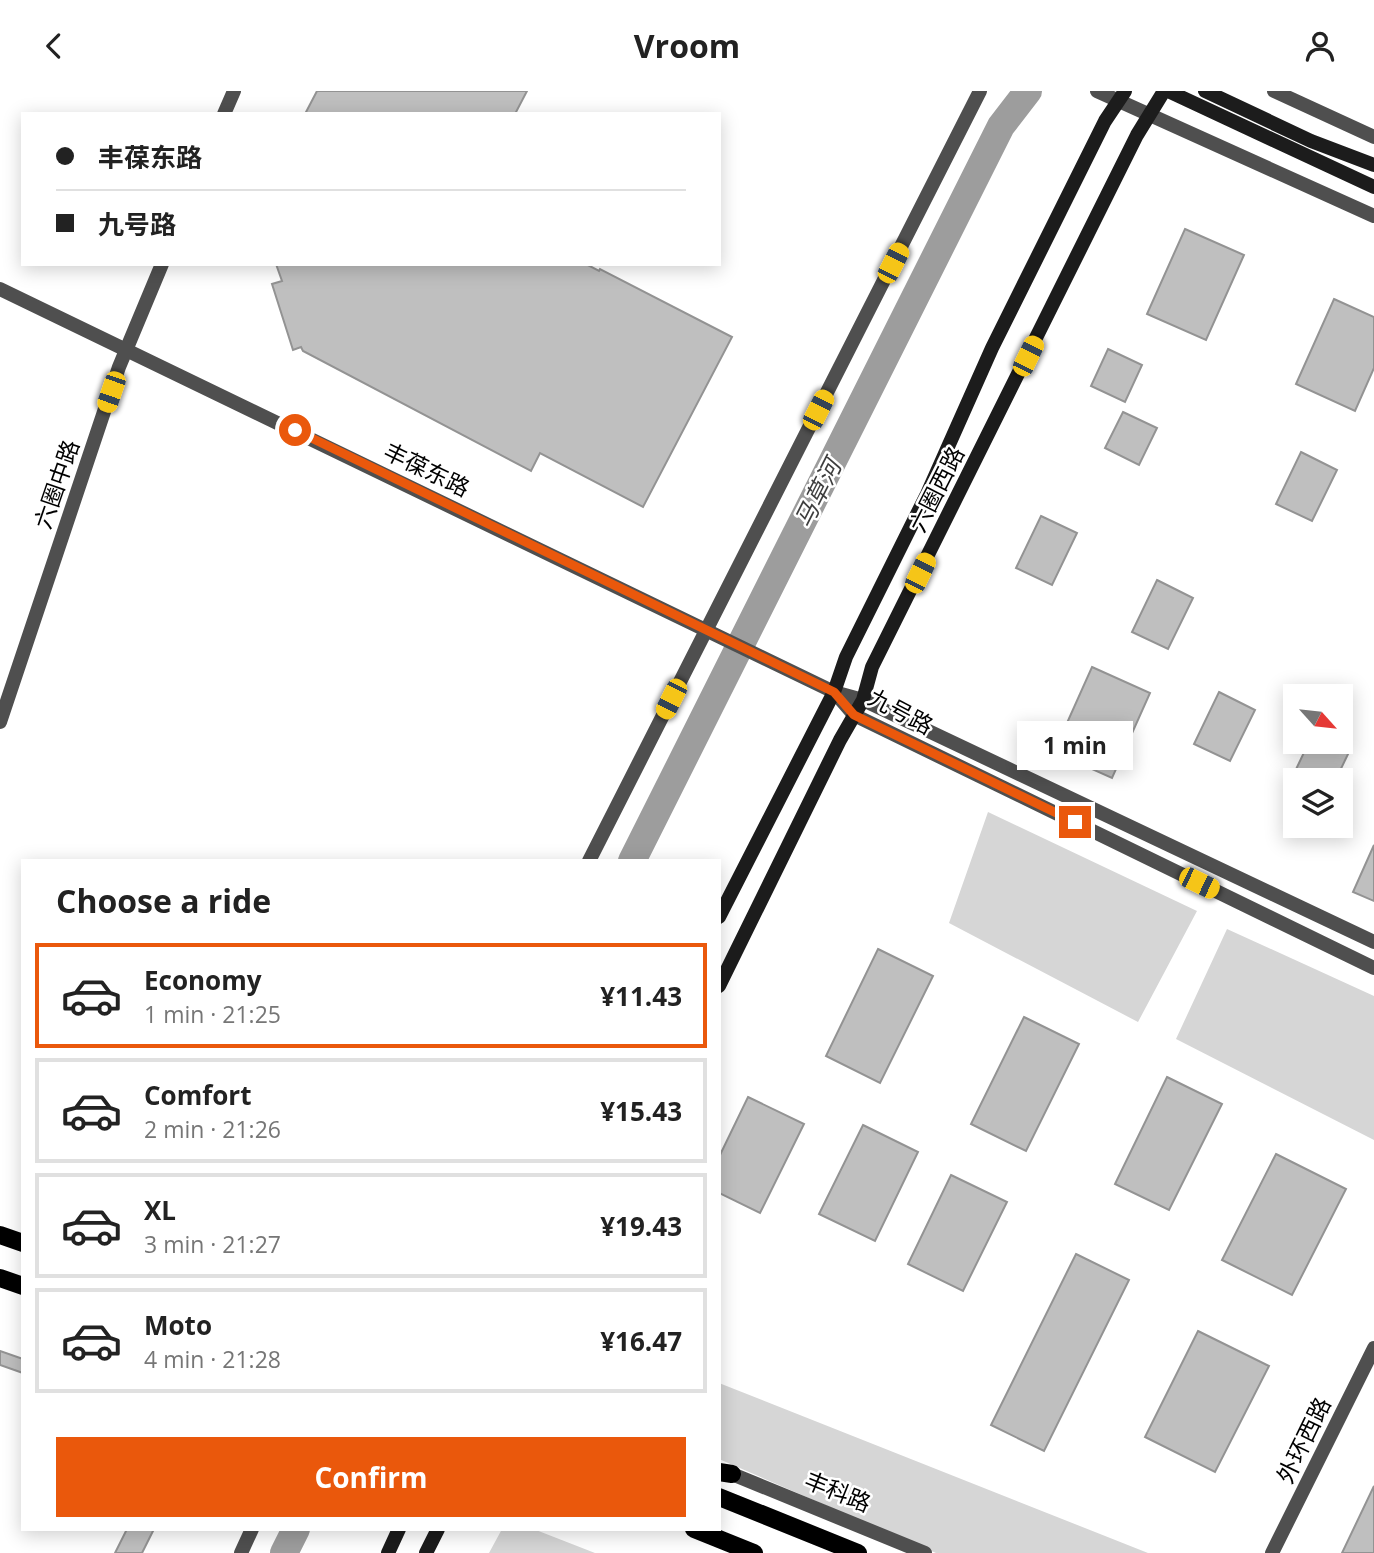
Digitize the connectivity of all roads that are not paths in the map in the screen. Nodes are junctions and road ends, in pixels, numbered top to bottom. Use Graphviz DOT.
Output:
graph roads {
  1 [pos="234,91"];
  2 [pos="980,91"];
  3 [pos="1097,91"];
  4 [pos="1166,91"];
  5 [pos="1205,91"];
  6 [pos="1274,91"];
  7 [pos="1122,96"];
  8 [pos="225,112"];
  9 [pos="1150,114"];
  10 [pos="1374,137"];
  11 [pos="1374,165"];
  12 [pos="1374,187"];
  13 [pos="1374,216"];
  14 [pos="161,266"];
  15 [pos="0,289"];
  16 [pos="127,348"];
  17 [pos="711,632"];
  18 [pos="834,692"];
  19 [pos="863,700"];
  20 [pos="854,715"];
  21 [pos="0,722"];
  22 [pos="590,859"];
  23 [pos="721,913"];
  24 [pos="1374,942"];
  25 [pos="1374,968"];
  26 [pos="721,982"];
  27 [pos="0,1235"];
  28 [pos="21,1242"];
  29 [pos="0,1278"];
  30 [pos="21,1285"];
  31 [pos="1374,1348"];
  32 [pos="726,1473"];
  33 [pos="721,1498"];
  34 [pos="251,1531"];
  35 [pos="398,1531"];
  36 [pos="437,1531"];
  37 [pos="699,1531"];
  38 [pos="241,1553"];
  39 [pos="388,1553"];
  40 [pos="426,1553"];
  41 [pos="754,1553"];
  42 [pos="858,1553"];
  43 [pos="925,1553"];
  44 [pos="1272,1553"];
  1 -- 8 [label="street"];
  2 -- 17 [label="street"];
  3 -- 7 [label="street"];
  4 -- 9 [label="main road, 六圈西路"];
  4 -- 12 [label="main road"];
  5 -- 11 [label="main road"];
  6 -- 10 [label="street"];
  7 -- 9 [label="street"];
  7 -- 18 [label="main road, 六圈西路"];
  9 -- 13 [label="street"];
  9 -- 19 [label="main road, 六圈西路"];
  14 -- 16 [label="street, 六圈中路"];
  15 -- 16 [label="street, 丰葆东路"];
  16 -- 17 [label="street, 丰葆东路"];
  16 -- 21 [label="street, 六圈中路"];
  17 -- 18 [label="street, 丰葆东路"];
  17 -- 22 [label="street"];
  18 -- 19 [label="street, 九号路"];
  18 -- 20 [label="street, 九号路"];
  18 -- 23 [label="main road, 六圈西路"];
  19 -- 20 [label="main road, 六圈西路"];
  19 -- 24 [label="street, 九号路"];
  20 -- 25 [label="street, 九号路"];
  20 -- 26 [label="main road, 六圈西路"];
  27 -- 28 [label="main road"];
  29 -- 30 [label="main road"];
  31 -- 44 [label="street, 外环西路"];
  32 -- 43 [label="street, 丰科路"];
  33 -- 42 [label="main road"];
  34 -- 38 [label="street"];
  35 -- 39 [label="main road"];
  36 -- 40 [label="main road"];
  37 -- 41 [label="main road"];
}
